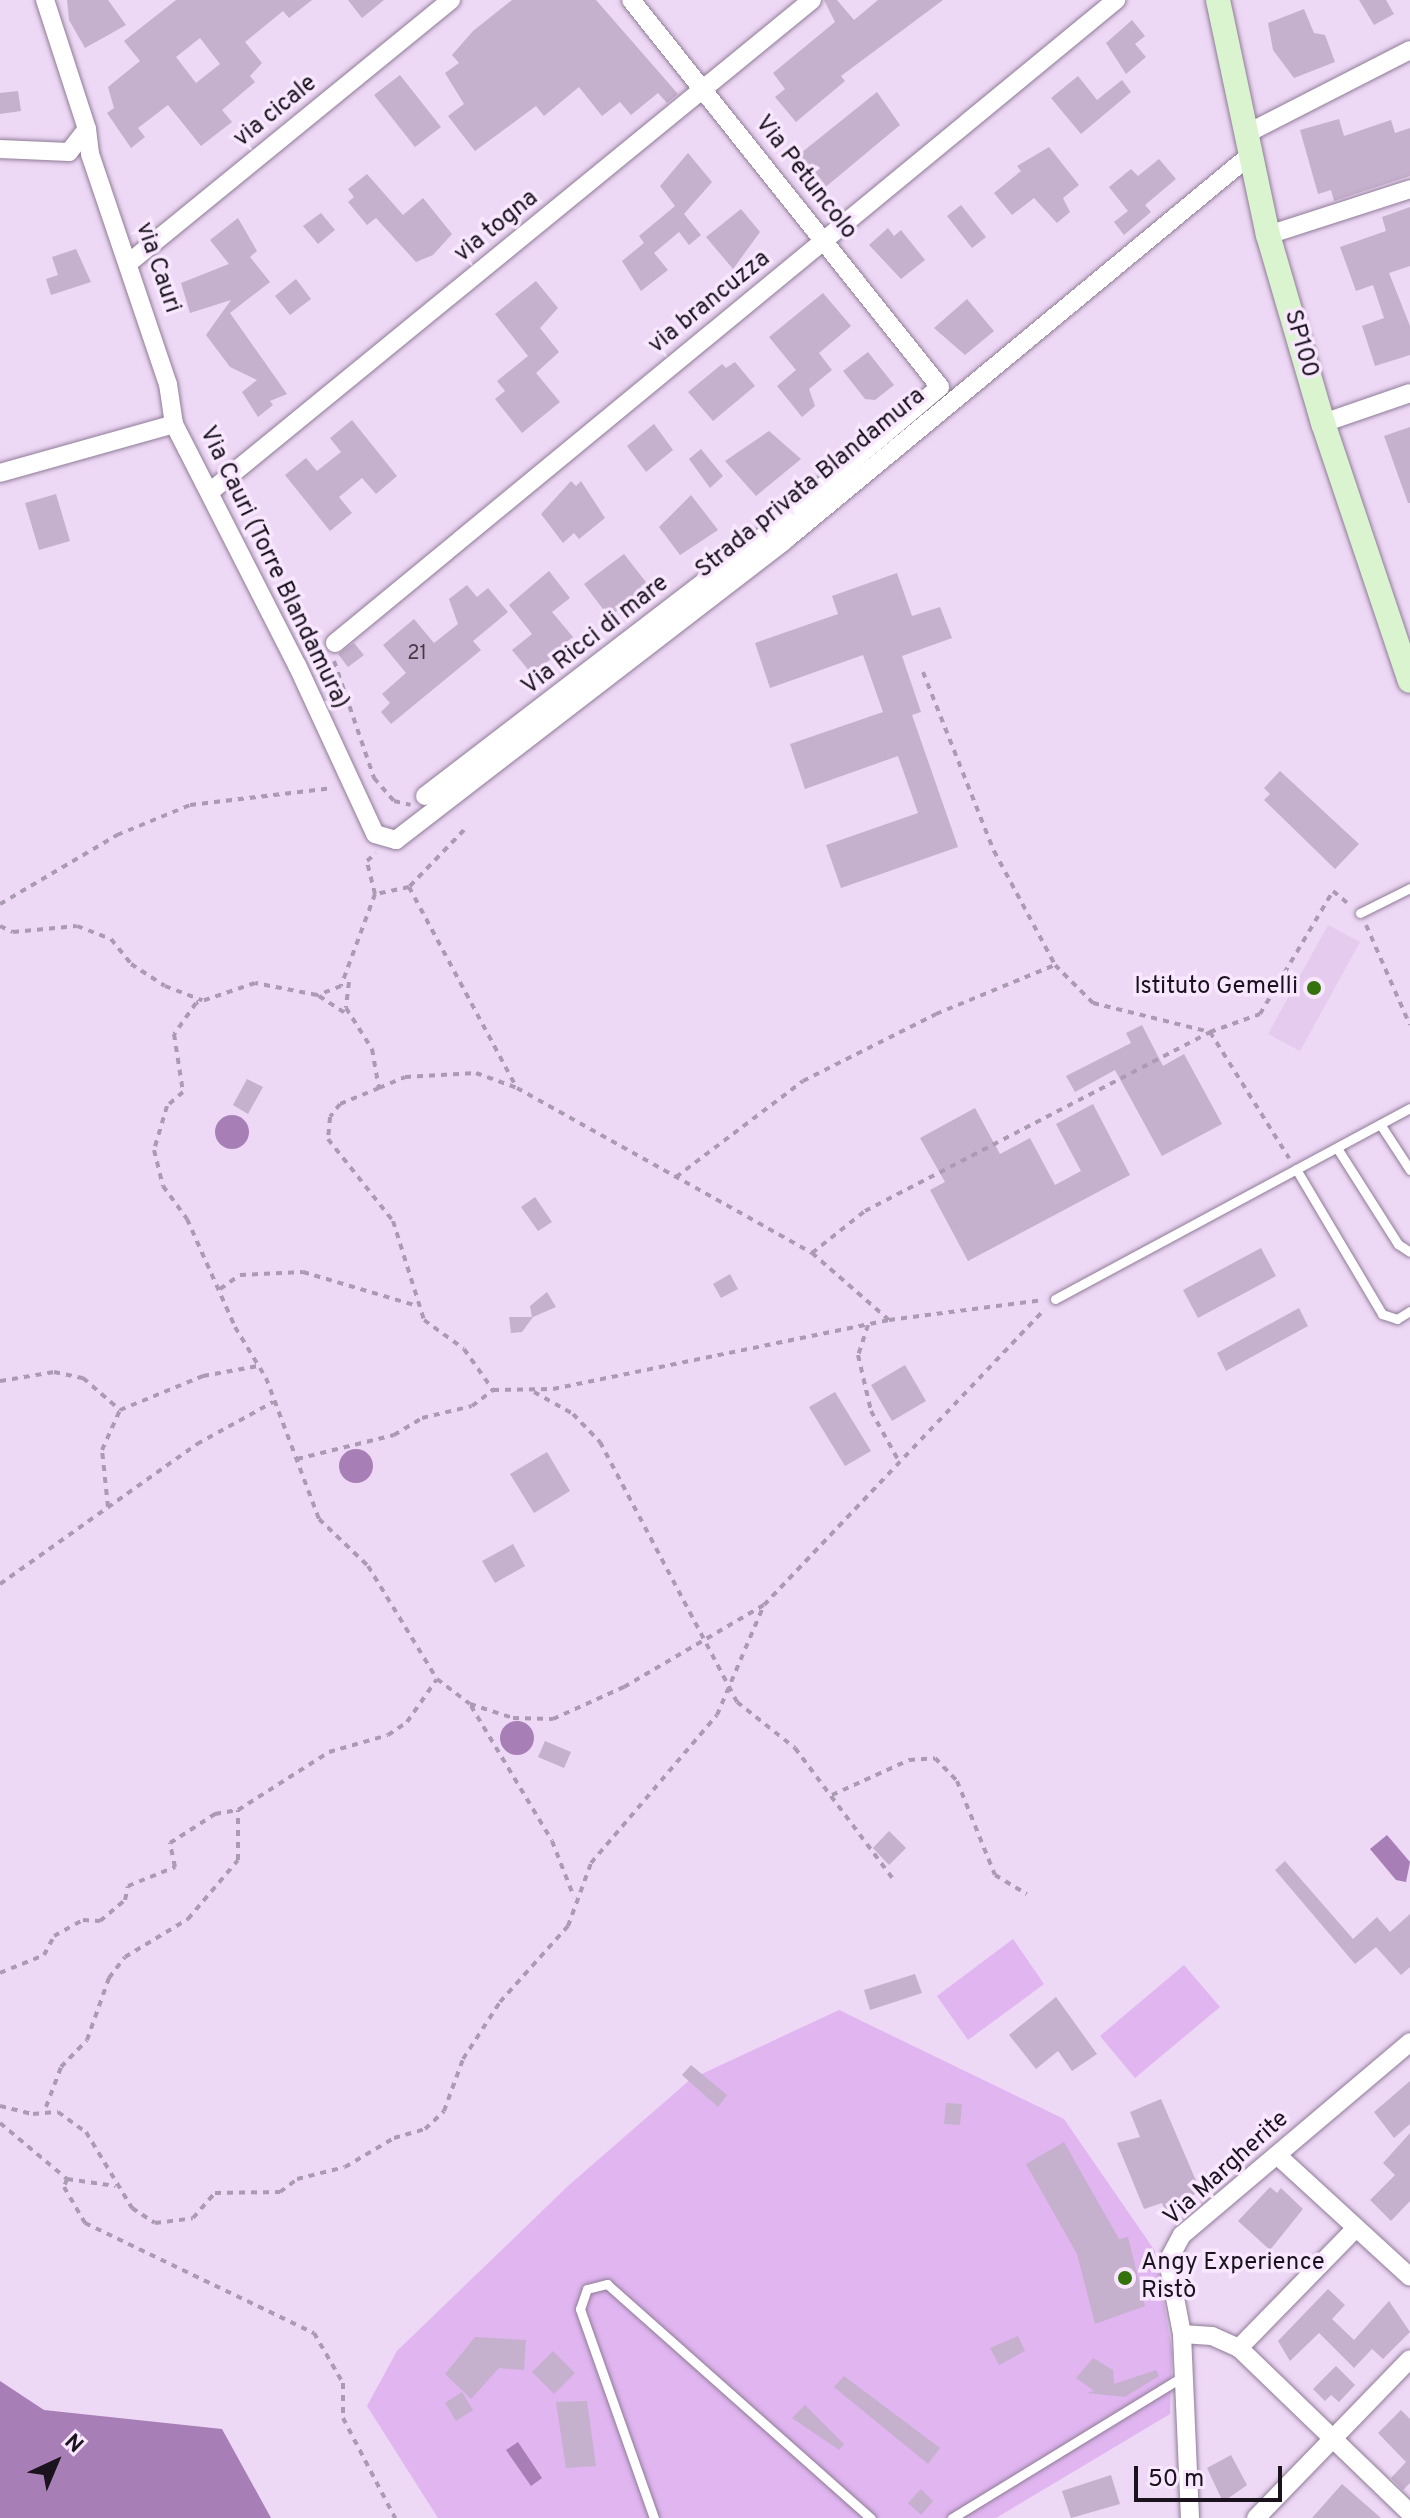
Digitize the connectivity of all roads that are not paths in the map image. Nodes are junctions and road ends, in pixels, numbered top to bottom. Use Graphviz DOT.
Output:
graph roads {
  1 [pos="45,0"];
  2 [pos="451,0"];
  3 [pos="631,0"];
  4 [pos="812,0"];
  5 [pos="1116,0"];
  6 [pos="1218,0"];
  7 [pos="1410,50"];
  8 [pos="704,88"];
  9 [pos="87,129"];
  10 [pos="1247,146"];
  11 [pos="0,149"];
  12 [pos="1410,189"];
  13 [pos="1268,235"];
  14 [pos="824,241"];
  15 [pos="131,261"];
  16 [pos="1410,393"];
  17 [pos="1323,423"];
  18 [pos="174,424"];
  19 [pos="0,473"];
  20 [pos="211,491"];
  21 [pos="780,534"];
  22 [pos="668,620"];
  23 [pos="335,643"];
  24 [pos="1410,681"];
  25 [pos="425,796"];
  26 [pos="396,840"];
  27 [pos="1410,888"];
  28 [pos="1360,913"];
  29 [pos="1410,1108"];
  30 [pos="1380,1124"];
  31 [pos="1337,1148"];
  32 [pos="1296,1169"];
  33 [pos="1410,1170"];
  34 [pos="1410,1252"];
  35 [pos="1055,1299"];
  36 [pos="1410,1311"];
  37 [pos="1409,2046"];
  38 [pos="1277,2155"];
  39 [pos="1356,2228"];
  40 [pos="1410,2277"];
  41 [pos="1182,2334"];
  42 [pos="1239,2348"];
  43 [pos="1410,2359"];
  44 [pos="1179,2379"];
  45 [pos="1332,2439"];
  46 [pos="1410,2513"];
  47 [pos="654,2518"];
  48 [pos="871,2518"];
  49 [pos="952,2518"];
  50 [pos="1190,2518"];
  51 [pos="1256,2518"];
  1 -- 9 [label="street"];
  2 -- 15 [label="street, via cicale"];
  3 -- 8 [label="street, Via Petuncolo"];
  4 -- 8 [label="street, via togna"];
  5 -- 14 [label="street, via brancuzza"];
  6 -- 10 [label="main road, SP100 / SP100"];
  7 -- 10 [label="street, Strada privata Blandamura"];
  8 -- 14 [label="street, Via Petuncolo"];
  8 -- 20 [label="street, via togna"];
  9 -- 11 [label="street"];
  9 -- 15 [label="street, via Cauri"];
  10 -- 13 [label="main road, SP100 / SP100"];
  10 -- 21 [label="street, Strada privata Blandamura"];
  12 -- 13 [label="street"];
  13 -- 17 [label="main road, SP100 / SP100"];
  14 -- 21 [label="street, Via Petuncolo"];
  14 -- 23 [label="street, via brancuzza"];
  15 -- 18 [label="street, via Cauri"];
  16 -- 17 [label="street"];
  17 -- 24 [label="main road, SP100 / SP100"];
  18 -- 19 [label="street, Via Cauri (Torre Blandamura)"];
  18 -- 20 [label="street, Via Cauri (Torre Blandamura)"];
  20 -- 26 [label="street, Via Cauri (Torre Blandamura)"];
  21 -- 22 [label="street, Strada privata Blandamura"];
  22 -- 25 [label="street, Via Ricci di mare"];
  22 -- 26 [label="street, Strada privata Blandamura"];
  27 -- 28 [label="lane"];
  29 -- 30 [label="lane"];
  30 -- 31 [label="lane"];
  30 -- 33 [label="lane"];
  31 -- 32 [label="lane"];
  31 -- 34 [label="lane"];
  32 -- 35 [label="lane"];
  32 -- 36 [label="lane"];
  37 -- 38 [label="street, Via Margherite"];
  38 -- 39 [label="street"];
  38 -- 41 [label="street, Via Margherite"];
  39 -- 40 [label="street"];
  39 -- 42 [label="street"];
  41 -- 42 [label="street"];
  41 -- 44 [label="street, Via Margherite"];
  42 -- 45 [label="street"];
  43 -- 45 [label="street"];
  44 -- 49 [label="lane"];
  44 -- 50 [label="street, Via Margherite"];
  45 -- 46 [label="street"];
  45 -- 51 [label="street"];
  47 -- 48 [label="lane"];
}
